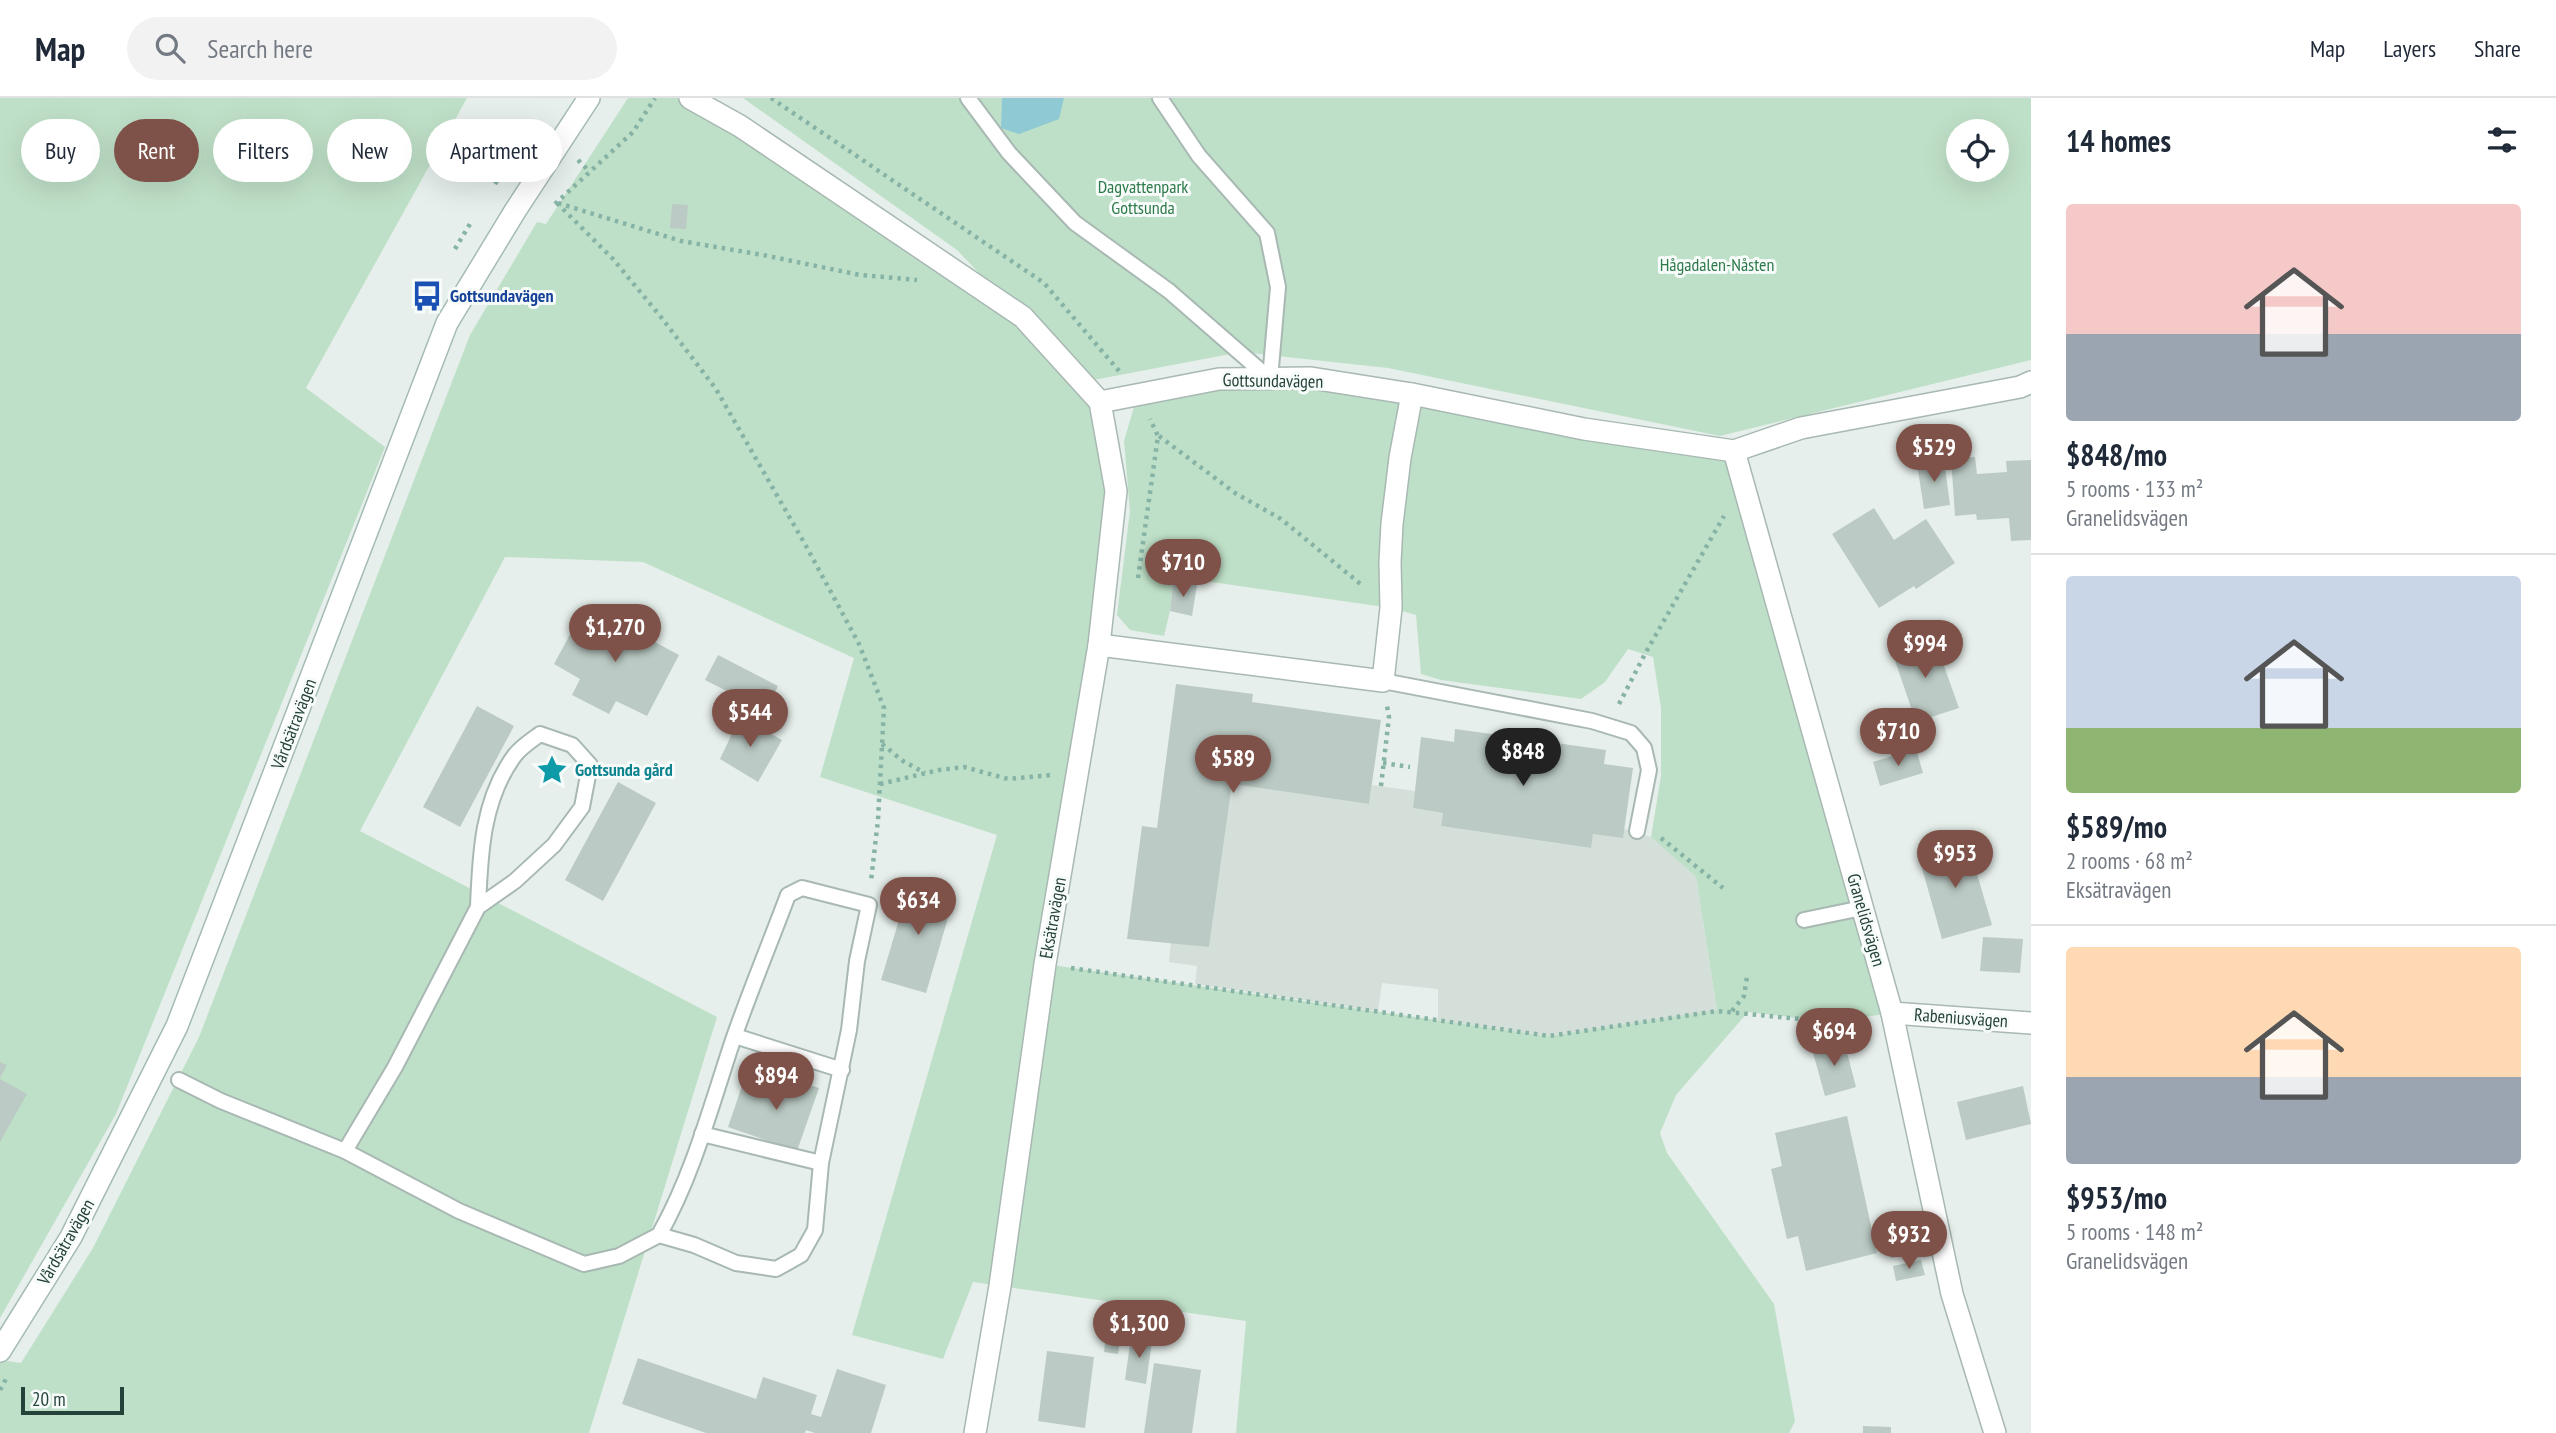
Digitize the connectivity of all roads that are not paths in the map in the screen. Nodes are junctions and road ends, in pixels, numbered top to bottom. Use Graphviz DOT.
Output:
graph roads {
  1 [pos="589,98"];
  2 [pos="690,98"];
  3 [pos="968,98"];
  4 [pos="1160,98"];
  5 [pos="1270,379"];
  6 [pos="2031,382"];
  7 [pos="1412,394"];
  8 [pos="1100,402"];
  9 [pos="1734,451"];
  10 [pos="1099,645"];
  11 [pos="1383,681"];
  12 [pos="1638,827"];
  13 [pos="478,908"];
  14 [pos="1862,908"];
  15 [pos="1804,920"];
  16 [pos="1892,1013"];
  17 [pos="2031,1023"];
  18 [pos="735,1035"];
  19 [pos="842,1070"];
  20 [pos="179,1080"];
  21 [pos="702,1135"];
  22 [pos="345,1151"];
  23 [pos="821,1163"];
  24 [pos="659,1235"];
  25 [pos="0,1351"];
  26 [pos="975,1433"];
  27 [pos="1995,1433"];
  1 -- 25 [label="street, Vårdsätravägen"];
  2 -- 8 [label="street"];
  3 -- 5 [label="lane"];
  4 -- 5 [label="lane"];
  5 -- 7 [label="street, Gottsundavägen"];
  5 -- 8 [label="street, Gottsundavägen"];
  6 -- 9 [label="street, Gottsundavägen"];
  7 -- 9 [label="street, Gottsundavägen"];
  7 -- 11 [label="street"];
  8 -- 10 [label="street, Eksätravägen"];
  9 -- 14 [label="street, Granelidsvägen"];
  10 -- 11 [label="street"];
  10 -- 26 [label="street, Eksätravägen"];
  11 -- 12 [label="lane"];
  13 -- 13 [label="lane"];
  13 -- 22 [label="lane"];
  14 -- 15 [label="lane"];
  14 -- 16 [label="street, Granelidsvägen"];
  16 -- 17 [label="street, Rabeniusvägen"];
  16 -- 27 [label="street, Granelidsvägen"];
  18 -- 19 [label="lane"];
  18 -- 19 [label="lane"];
  18 -- 21 [label="lane"];
  19 -- 23 [label="lane"];
  20 -- 22 [label="lane"];
  21 -- 23 [label="lane"];
  21 -- 24 [label="lane"];
  22 -- 24 [label="lane"];
  23 -- 24 [label="lane"];
}
